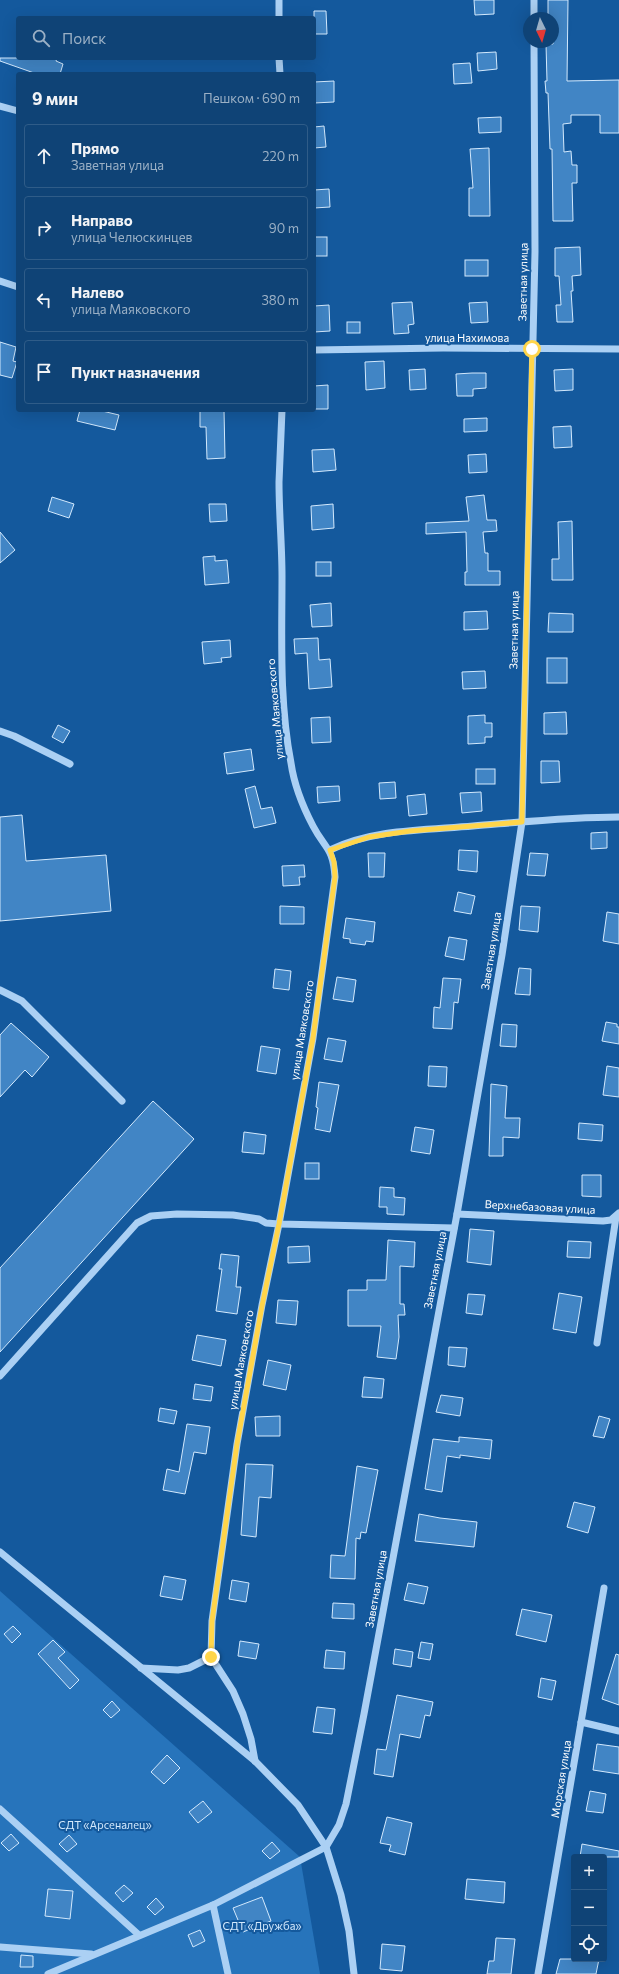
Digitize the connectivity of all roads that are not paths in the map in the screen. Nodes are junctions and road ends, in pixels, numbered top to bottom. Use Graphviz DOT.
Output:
graph roads {
  1 [pos="279,0"];
  2 [pos="534,0"];
  3 [pos="534,12"];
  4 [pos="279,16"];
  5 [pos="534,48"];
  6 [pos="280,60"];
  7 [pos="280,72"];
  8 [pos="0,106"];
  9 [pos="16,110"];
  10 [pos="0,281"];
  11 [pos="16,286"];
  12 [pos="532,349"];
  13 [pos="619,349"];
  14 [pos="316,350"];
  15 [pos="282,412"];
  16 [pos="0,731"];
  17 [pos="70,764"];
  18 [pos="619,817"];
  19 [pos="522,822"];
  20 [pos="330,850"];
  21 [pos="0,990"];
  22 [pos="122,1101"];
  23 [pos="457,1214"];
  24 [pos="617,1215"];
  25 [pos="279,1224"];
  26 [pos="454,1228"];
  27 [pos="597,1343"];
  28 [pos="0,1376"];
  29 [pos="0,1552"];
  30 [pos="604,1588"];
  31 [pos="211,1657"];
  32 [pos="141,1668"];
  33 [pos="581,1722"];
  34 [pos="619,1731"];
  35 [pos="255,1760"];
  36 [pos="0,1809"];
  37 [pos="326,1847"];
  38 [pos="213,1905"];
  39 [pos="139,1935"];
  40 [pos="0,1947"];
  41 [pos="93,1954"];
  42 [pos="61,1971"];
  43 [pos="48,1974"];
  44 [pos="228,1974"];
  45 [pos="354,1974"];
  46 [pos="538,1974"];
  1 -- 4 [label="street"];
  2 -- 3 [label="street"];
  5 -- 12 [label="street, Заветная улица"];
  6 -- 7 [label="street"];
  8 -- 9 [label="street"];
  10 -- 11 [label="street"];
  12 -- 13 [label="street, улица Нахимова"];
  12 -- 14 [label="street, улица Нахимова"];
  12 -- 19 [label="street, Заветная улица"];
  15 -- 20 [label="street, улица Маяковского"];
  16 -- 17 [label="street"];
  18 -- 19 [label="street"];
  19 -- 20 [label="street"];
  19 -- 23 [label="street, Заветная улица"];
  20 -- 25 [label="street, улица Маяковского"];
  21 -- 22 [label="street"];
  23 -- 24 [label="street, Верхнебазовая улица"];
  23 -- 26 [label="street, Заветная улица"];
  24 -- 27 [label="street"];
  25 -- 26 [label="street"];
  25 -- 28 [label="street"];
  25 -- 31 [label="street, улица Маяковского"];
  26 -- 37 [label="street, Заветная улица"];
  29 -- 32 [label="street"];
  30 -- 33 [label="street, Морская улица"];
  31 -- 32 [label="street"];
  31 -- 35 [label="street"];
  32 -- 35 [label="street"];
  33 -- 34 [label="street"];
  33 -- 46 [label="street, Морская улица"];
  35 -- 37 [label="street"];
  36 -- 39 [label="street"];
  37 -- 38 [label="street"];
  37 -- 45 [label="street"];
  38 -- 39 [label="street"];
  38 -- 44 [label="street"];
  39 -- 41 [label="street"];
  40 -- 41 [label="street"];
  41 -- 42 [label="street"];
  42 -- 43 [label="street"];
}
